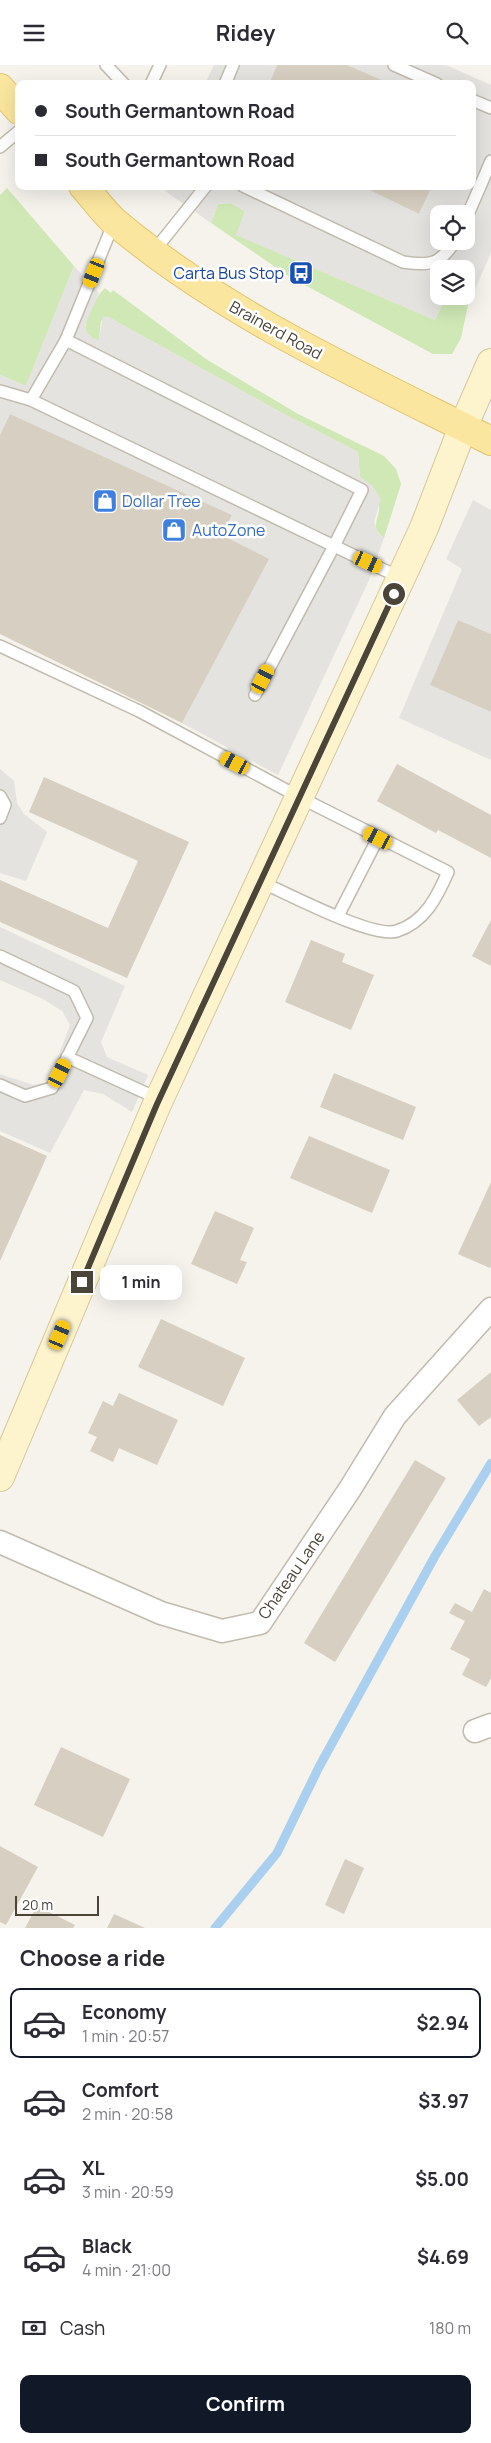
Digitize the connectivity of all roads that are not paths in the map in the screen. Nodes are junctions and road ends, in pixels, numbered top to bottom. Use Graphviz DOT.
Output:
graph roads {
  1 [pos="106,65"];
  2 [pos="160,65"];
  3 [pos="233,65"];
  4 [pos="394,65"];
  5 [pos="120,80"];
  6 [pos="153,80"];
  7 [pos="227,80"];
  8 [pos="428,80"];
  9 [pos="0,88"];
  10 [pos="476,101"];
  11 [pos="15,105"];
  12 [pos="491,108"];
  13 [pos="15,134"];
  14 [pos="0,147"];
  15 [pos="491,161"];
  16 [pos="203,190"];
  17 [pos="251,190"];
  18 [pos="93,191"];
  19 [pos="472,205"];
  20 [pos="114,222"];
  21 [pos="449,250"];
  22 [pos="154,251"];
  23 [pos="66,340"];
  24 [pos="491,363"];
  25 [pos="0,391"];
  26 [pos="31,400"];
  27 [pos="463,427"];
  28 [pos="491,441"];
  29 [pos="334,547"];
  30 [pos="402,577"];
  31 [pos="0,646"];
  32 [pos="254,695"];
  33 [pos="0,796"];
  34 [pos="299,797"];
  35 [pos="0,818"];
  36 [pos="378,838"];
  37 [pos="261,881"];
  38 [pos="338,916"];
  39 [pos="0,956"];
  40 [pos="68,1057"];
  41 [pos="0,1085"];
  42 [pos="160,1099"];
  43 [pos="491,1309"];
  44 [pos="0,1477"];
  45 [pos="0,1542"];
  1 -- 5 [label="lane"];
  2 -- 6 [label="lane"];
  3 -- 7 [label="lane"];
  4 -- 8 [label="lane"];
  9 -- 11 [label="main road"];
  10 -- 12 [label="lane"];
  13 -- 14 [label="lane"];
  15 -- 19 [label="lane"];
  16 -- 22 [label="lane"];
  17 -- 21 [label="lane"];
  18 -- 20 [label="main road, Brainerd Road"];
  20 -- 22 [label="main road, Brainerd Road"];
  20 -- 23 [label="lane"];
  22 -- 27 [label="main road, Brainerd Road"];
  23 -- 26 [label="lane"];
  23 -- 29 [label="lane"];
  24 -- 27 [label="main road"];
  25 -- 26 [label="lane"];
  26 -- 29 [label="lane"];
  27 -- 28 [label="main road, Brainerd Road"];
  27 -- 30 [label="main road"];
  29 -- 30 [label="lane"];
  29 -- 32 [label="lane"];
  30 -- 34 [label="main road"];
  31 -- 34 [label="lane"];
  33 -- 35 [label="lane"];
  34 -- 36 [label="lane"];
  34 -- 37 [label="main road"];
  36 -- 38 [label="lane"];
  36 -- 38 [label="lane"];
  37 -- 38 [label="lane"];
  37 -- 42 [label="main road"];
  39 -- 40 [label="lane"];
  40 -- 41 [label="lane"];
  40 -- 42 [label="lane"];
  42 -- 44 [label="main road"];
  43 -- 45 [label="street, Chateau Lane"];
}
